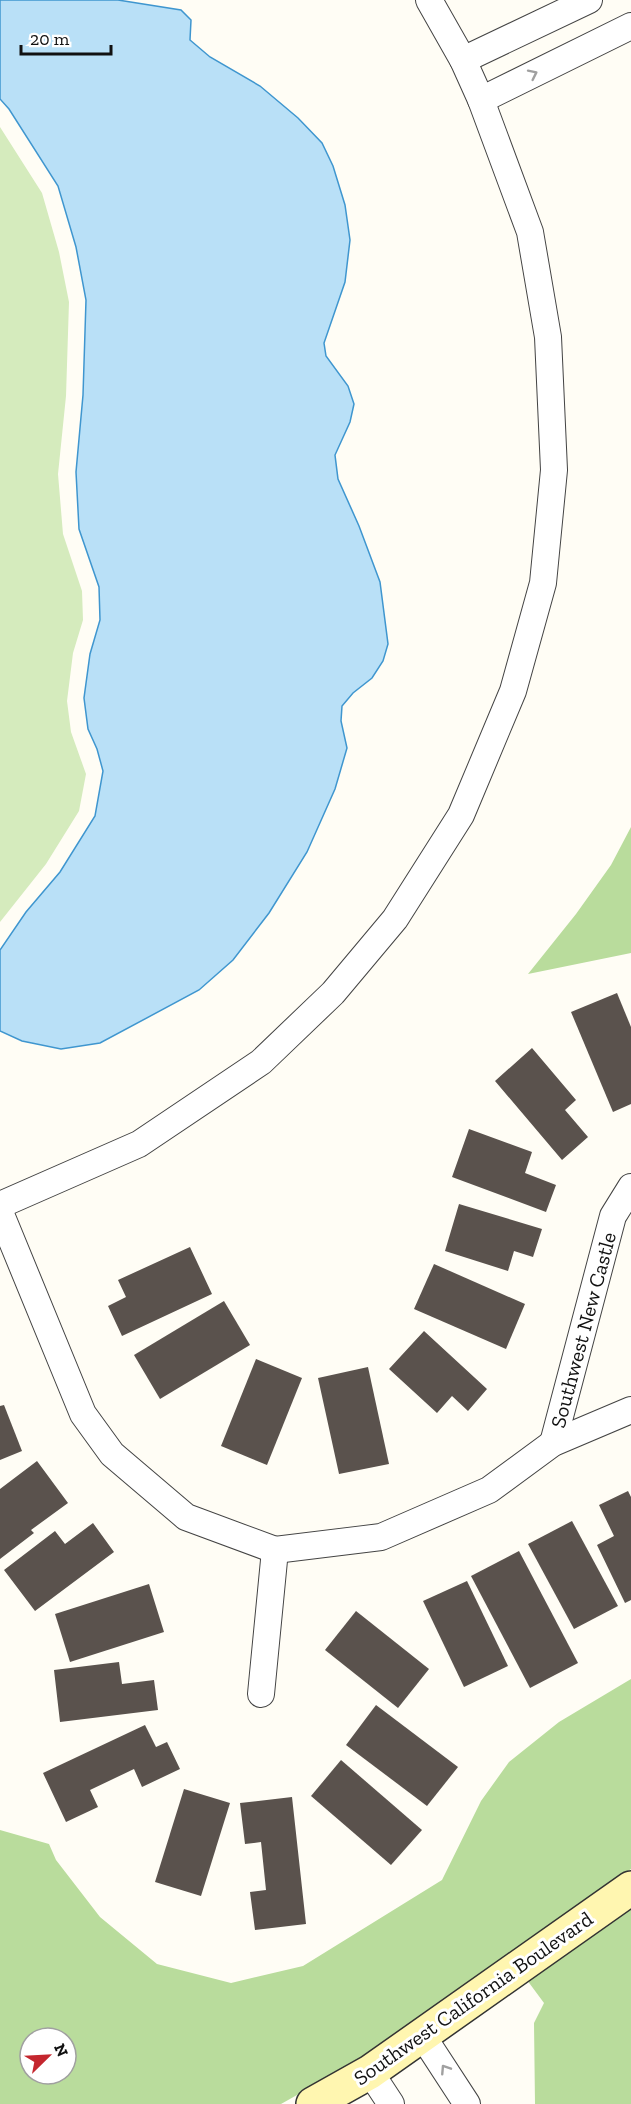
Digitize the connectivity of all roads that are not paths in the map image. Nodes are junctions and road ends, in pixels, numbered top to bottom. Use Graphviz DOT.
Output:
graph roads {
  1 [pos="429,0"];
  2 [pos="589,0"];
  3 [pos="631,26"];
  4 [pos="463,60"];
  5 [pos="481,100"];
  6 [pos="631,1187"];
  7 [pos="0,1205"];
  8 [pos="0,1212"];
  9 [pos="631,1410"];
  10 [pos="553,1443"];
  11 [pos="275,1550"];
  12 [pos="261,1694"];
  13 [pos="631,1888"];
  14 [pos="422,2035"];
  15 [pos="370,2072"];
  16 [pos="313,2104"];
  17 [pos="391,2104"];
  18 [pos="467,2104"];
  1 -- 4 [label="street"];
  2 -- 4 [label="street"];
  5 -- 3 [label="street, one-way"];
  4 -- 5 [label="street"];
  5 -- 7 [label="street"];
  6 -- 10 [label="street, Southwest New Castle"];
  8 -- 11 [label="street, Southwest New Castle"];
  9 -- 10 [label="street, Southwest New Castle"];
  10 -- 11 [label="street, Southwest New Castle"];
  11 -- 12 [label="street"];
  13 -- 14 [label="street, Southwest California Boulevard"];
  14 -- 15 [label="street, Southwest California Boulevard"];
  18 -- 14 [label="street, one-way"];
  15 -- 16 [label="street, Southwest California Boulevard"];
  15 -- 17 [label="street"];
}
